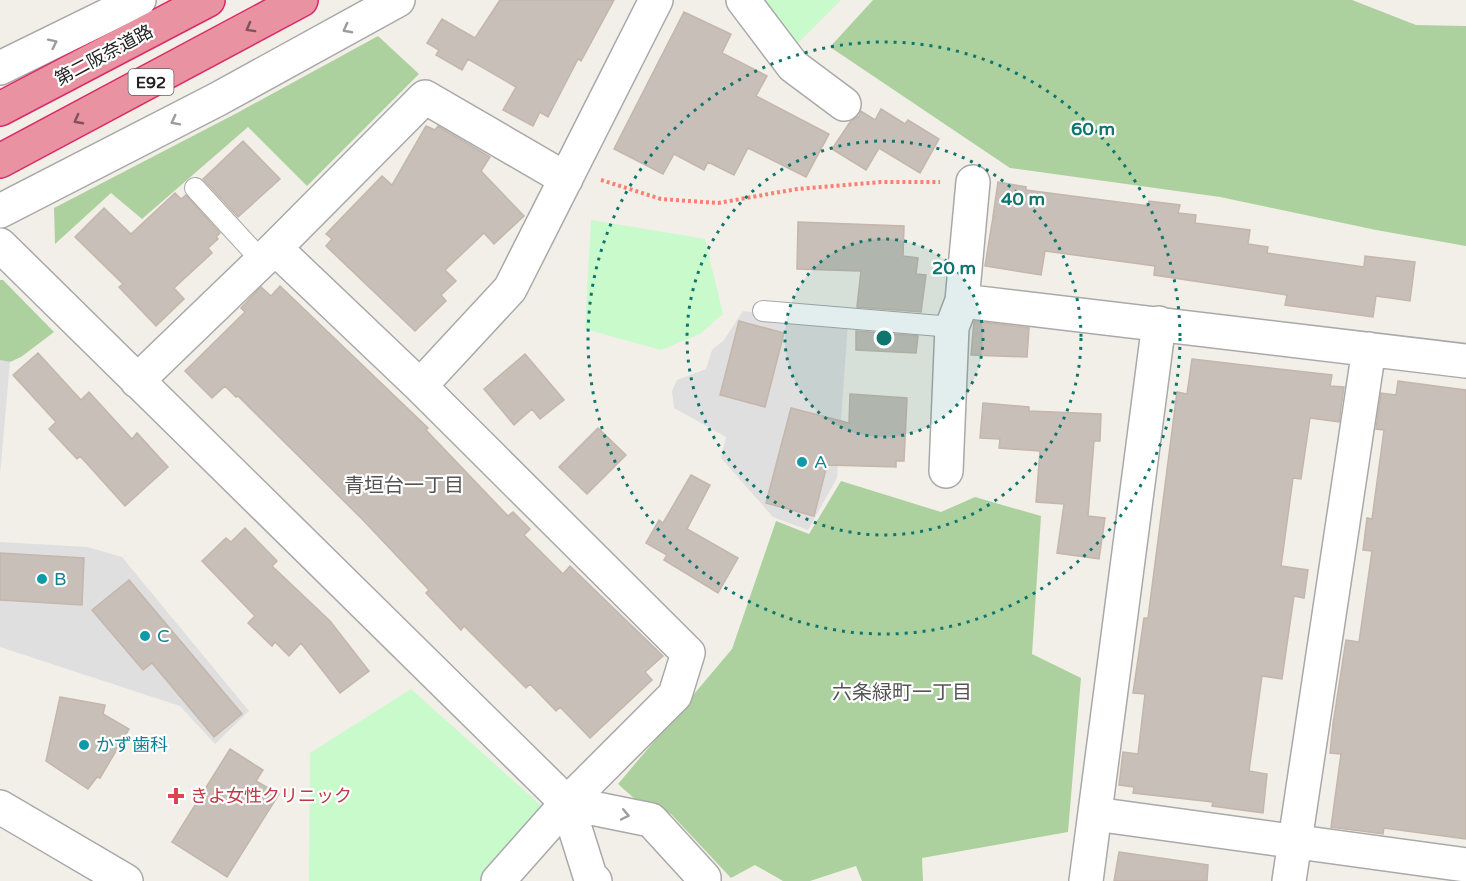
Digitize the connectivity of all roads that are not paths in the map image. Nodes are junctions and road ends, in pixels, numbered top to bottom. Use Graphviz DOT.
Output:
graph roads {
  1 [pos="138,0"];
  2 [pos="208,0"];
  3 [pos="301,0"];
  4 [pos="398,0"];
  5 [pos="656,0"];
  6 [pos="743,0"];
  7 [pos="0,68"];
  8 [pos="844,104"];
  9 [pos="0,109"];
  10 [pos="0,161"];
  11 [pos="580,178"];
  12 [pos="973,182"];
  13 [pos="195,188"];
  14 [pos="0,211"];
  15 [pos="0,244"];
  16 [pos="268,254"];
  17 [pos="764,311"];
  18 [pos="957,314"];
  19 [pos="1159,323"];
  20 [pos="1369,349"];
  21 [pos="1466,361"];
  22 [pos="137,381"];
  23 [pos="420,386"];
  24 [pos="946,471"];
  25 [pos="567,803"];
  26 [pos="0,807"];
  27 [pos="1095,814"];
  28 [pos="1294,842"];
  29 [pos="1466,865"];
  30 [pos="126,881"];
  31 [pos="498,881"];
  32 [pos="595,881"];
  33 [pos="704,881"];
  34 [pos="1086,881"];
  35 [pos="1289,881"];
  7 -- 1 [label="street, one-way"];
  2 -- 9 [label="highway, 第二阪奈道路 / E92"];
  3 -- 10 [label="highway, E92, one-way"];
  4 -- 14 [label="street, one-way"];
  5 -- 11 [label="street"];
  6 -- 8 [label="street"];
  11 -- 16 [label="street"];
  11 -- 23 [label="street"];
  12 -- 18 [label="street"];
  13 -- 16 [label="lane"];
  15 -- 22 [label="street"];
  16 -- 22 [label="street"];
  16 -- 23 [label="street"];
  17 -- 18 [label="lane"];
  18 -- 19 [label="street"];
  18 -- 24 [label="street"];
  19 -- 20 [label="street"];
  19 -- 27 [label="street"];
  20 -- 21 [label="street"];
  20 -- 28 [label="street"];
  22 -- 25 [label="street"];
  23 -- 25 [label="street"];
  25 -- 31 [label="street"];
  25 -- 32 [label="street"];
  25 -- 33 [label="street, one-way"];
  26 -- 30 [label="street"];
  27 -- 28 [label="street"];
  27 -- 34 [label="street"];
  28 -- 29 [label="street"];
  28 -- 35 [label="street"];
}
